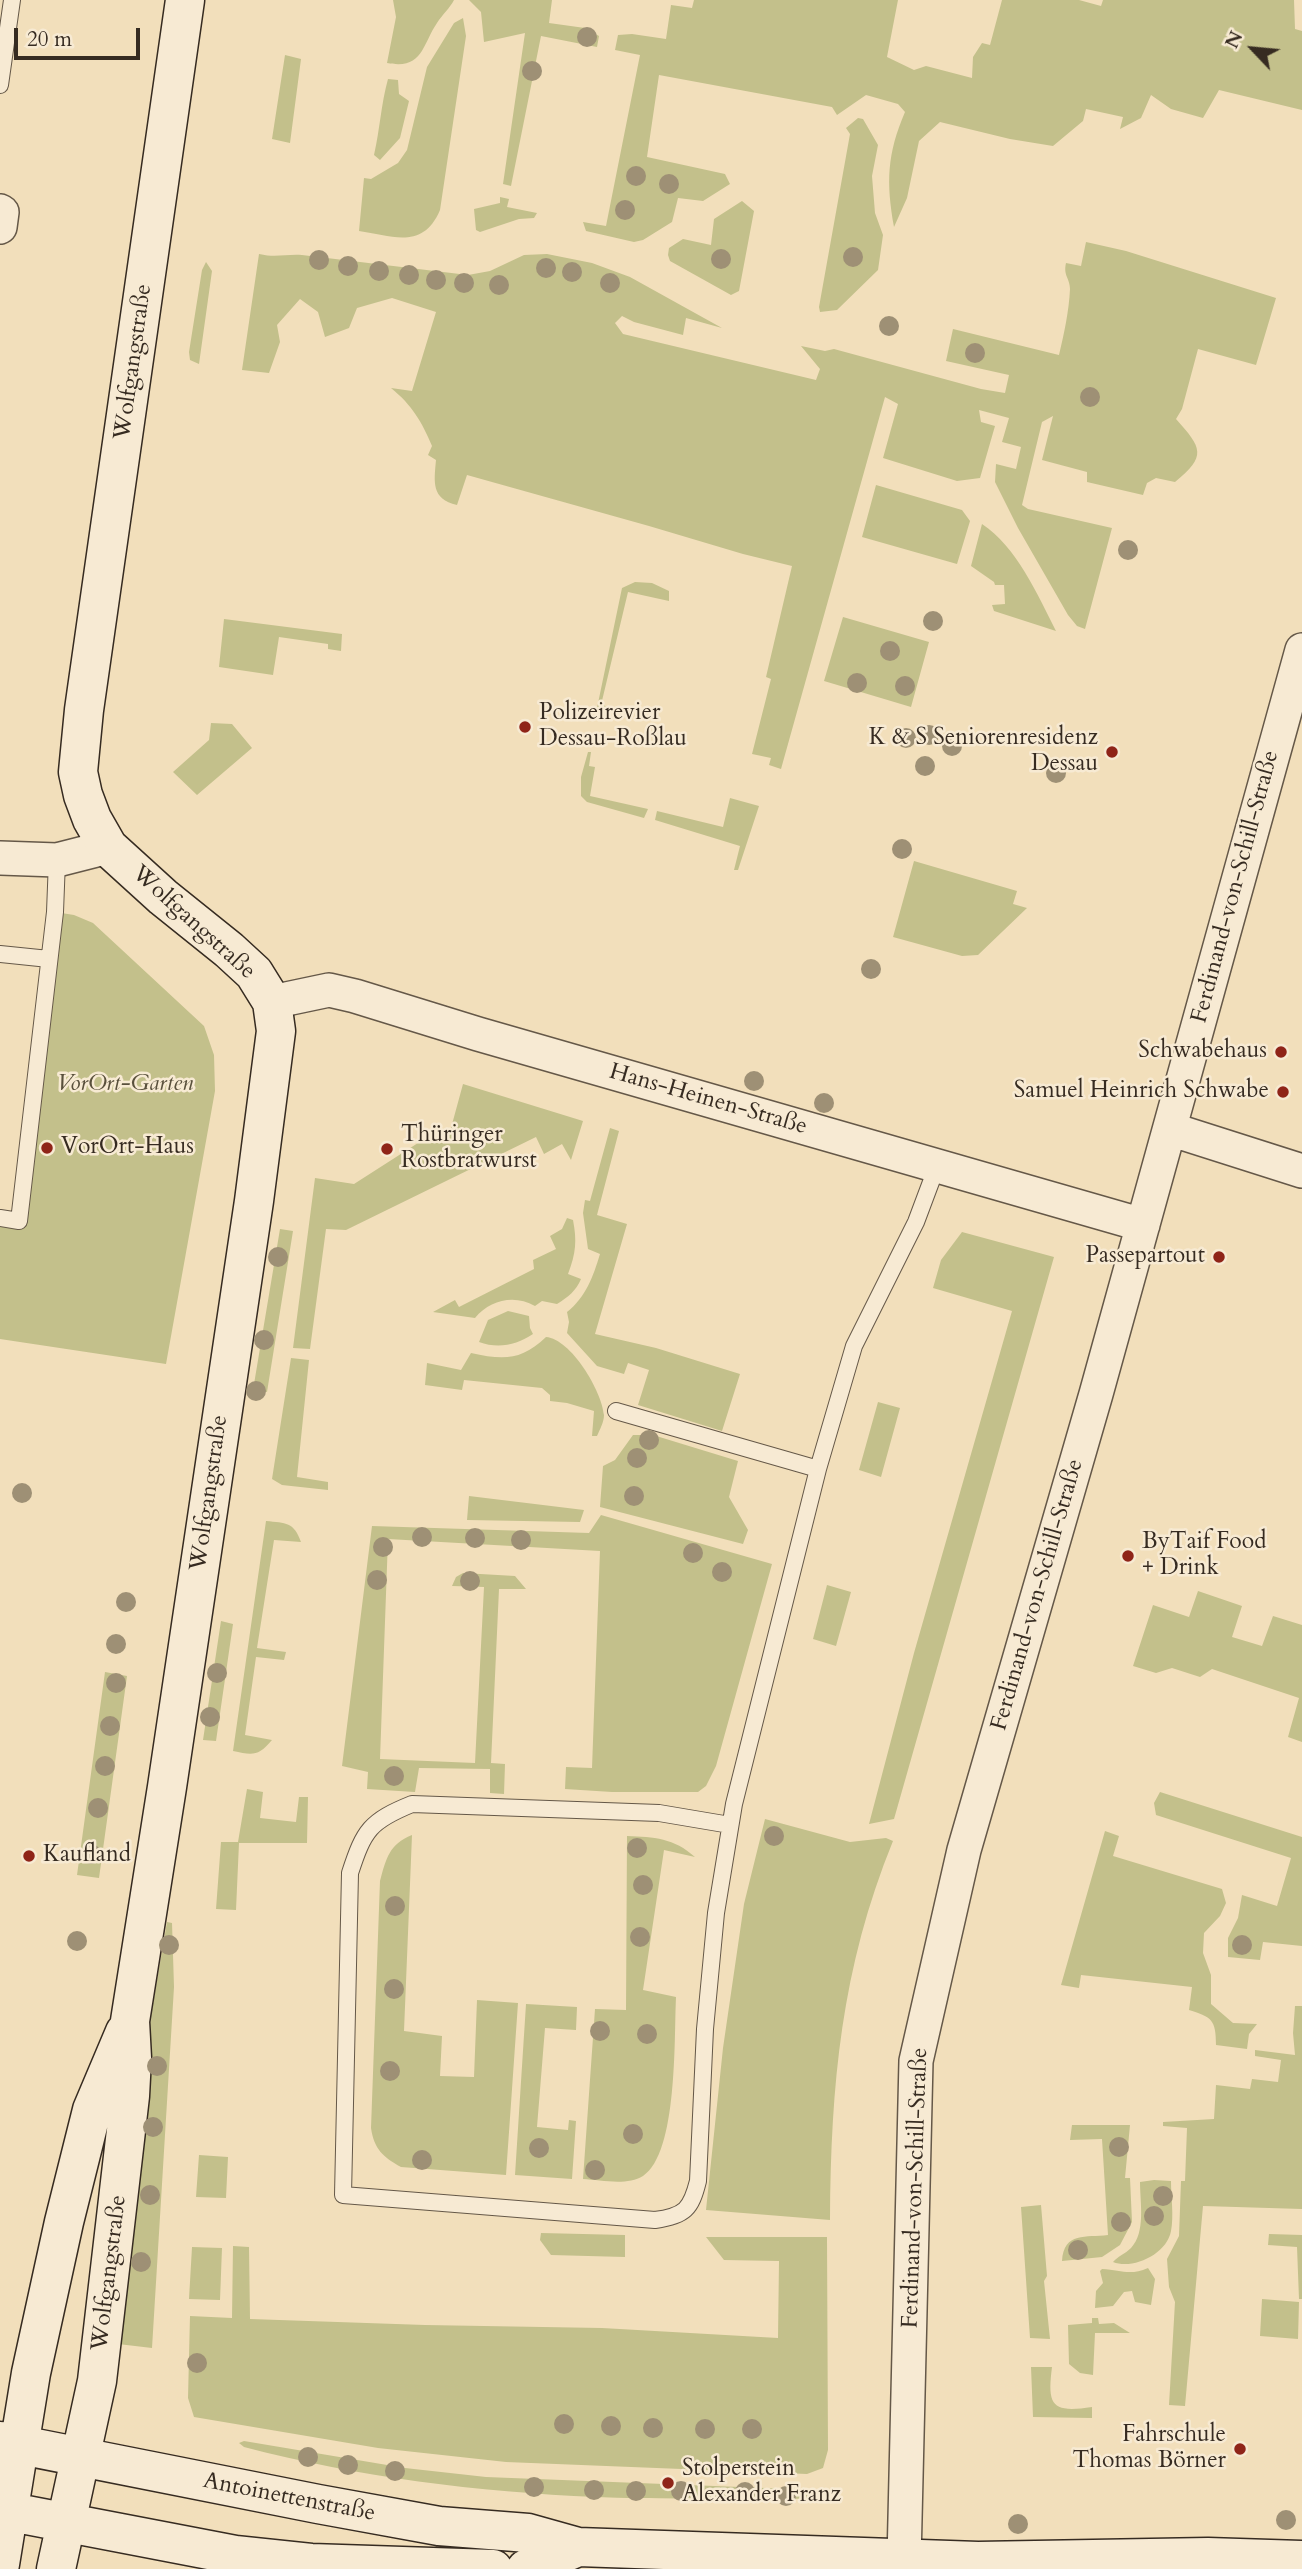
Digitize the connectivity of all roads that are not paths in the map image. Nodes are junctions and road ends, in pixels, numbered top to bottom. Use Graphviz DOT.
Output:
graph roads {
  1 [pos="12,0"];
  2 [pos="185,0"];
  3 [pos="0,85"];
  4 [pos="0,211"];
  5 [pos="0,227"];
  6 [pos="1302,650"];
  7 [pos="108,847"];
  8 [pos="0,858"];
  9 [pos="57,860"];
  10 [pos="0,954"];
  11 [pos="49,959"];
  12 [pos="272,1002"];
  13 [pos="1170,1129"];
  14 [pos="937,1166"];
  15 [pos="1302,1171"];
  16 [pos="0,1218"];
  17 [pos="1143,1225"];
  18 [pos="616,1411"];
  19 [pos="818,1469"];
  20 [pos="730,1825"];
  21 [pos="130,2021"];
  22 [pos="10,2443"];
  23 [pos="80,2457"];
  24 [pos="4,2510"];
  25 [pos="65,2522"];
  26 [pos="578,2547"];
  27 [pos="904,2560"];
  28 [pos="1302,2560"];
  29 [pos="0,2564"];
  30 [pos="56,2569"];
  31 [pos="493,2569"];
  32 [pos="526,2569"];
  1 -- 3 [label="lane"];
  2 -- 7 [label="main road, Wolfgangstraße"];
  4 -- 5 [label="street"];
  6 -- 13 [label="street, Ferdinand-von-Schill-Straße"];
  7 -- 9 [label="street"];
  7 -- 12 [label="main road, Wolfgangstraße"];
  8 -- 9 [label="street"];
  9 -- 11 [label="lane"];
  10 -- 11 [label="lane"];
  11 -- 16 [label="lane"];
  12 -- 14 [label="street, Hans-Heinen-Straße"];
  12 -- 21 [label="main road, Wolfgangstraße"];
  13 -- 15 [label="street"];
  13 -- 17 [label="street, Ferdinand-von-Schill-Straße"];
  14 -- 17 [label="street, Hans-Heinen-Straße"];
  14 -- 19 [label="lane"];
  17 -- 27 [label="street, Ferdinand-von-Schill-Straße"];
  18 -- 19 [label="lane"];
  19 -- 20 [label="lane"];
  20 -- 20 [label="lane"];
  21 -- 22 [label="main road, Wolfgangstraße"];
  21 -- 23 [label="main road, Wolfgangstraße"];
  22 -- 23 [label="main road, Antoinettenstraße"];
  22 -- 24 [label="main road, Wolfgangstraße"];
  23 -- 25 [label="main road, Wolfgangstraße"];
  23 -- 26 [label="main road, Antoinettenstraße"];
  24 -- 25 [label="main road"];
  24 -- 29 [label="main road, Wolfgangstraße"];
  25 -- 30 [label="main road, Wolfgangstraße"];
  25 -- 31 [label="main road"];
  26 -- 27 [label="main road, Antoinettenstraße"];
  26 -- 32 [label="main road, Antoinettenstraße"];
  27 -- 28 [label="main road, Antoinettenstraße"];
}
